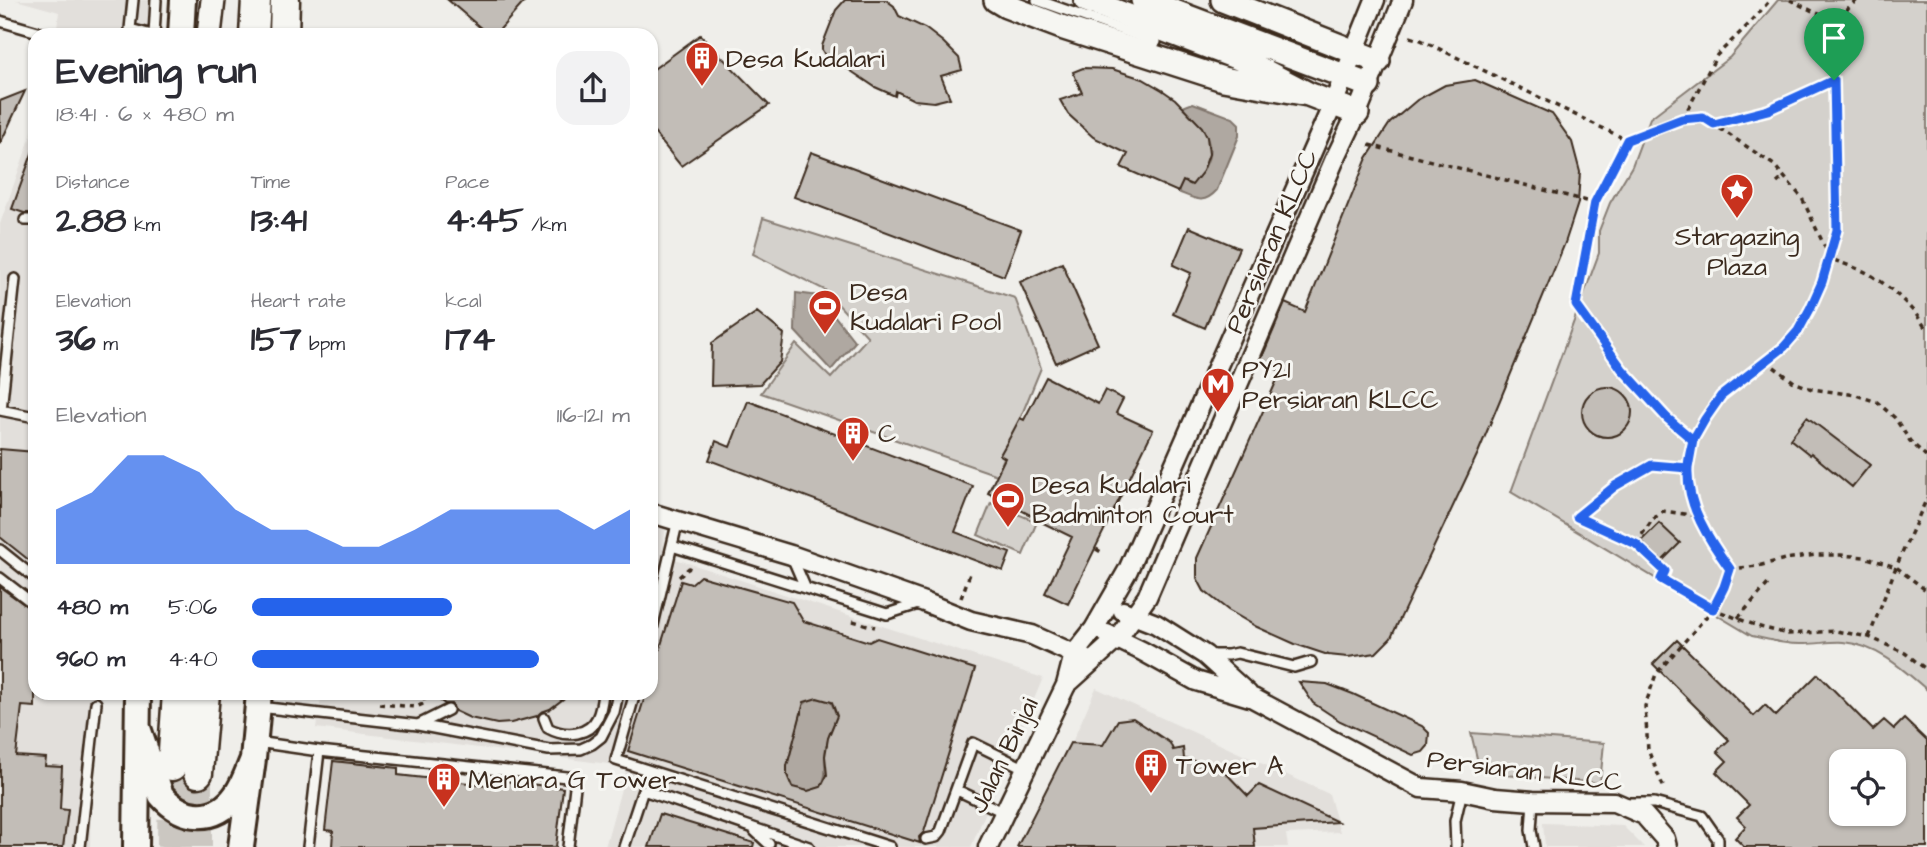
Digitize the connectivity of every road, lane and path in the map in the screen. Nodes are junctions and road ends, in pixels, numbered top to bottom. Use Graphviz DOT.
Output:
graph roads {
  1 [pos="133,0"];
  2 [pos="156,0"];
  3 [pos="183,0"];
  4 [pos="213,0"];
  5 [pos="256,0"];
  6 [pos="285,0"];
  7 [pos="996,0"];
  8 [pos="1037,0"];
  9 [pos="1086,0"];
  10 [pos="1143,0"];
  11 [pos="1223,0"];
  12 [pos="1376,0"];
  13 [pos="1403,0"];
  14 [pos="1770,0"];
  15 [pos="1790,0"];
  16 [pos="1857,0"];
  17 [pos="0,21"];
  18 [pos="1839,24"];
  19 [pos="131,28"];
  20 [pos="154,28"];
  21 [pos="181,28"];
  22 [pos="210,28"];
  23 [pos="254,28"];
  24 [pos="286,28"];
  25 [pos="28,29"];
  26 [pos="1410,37"];
  27 [pos="1156,42"];
  28 [pos="1354,51"];
  29 [pos="1378,61"];
  30 [pos="1344,76"];
  31 [pos="1834,80"];
  32 [pos="1368,85"];
  33 [pos="1308,94"];
  34 [pos="1333,104"];
  35 [pos="1357,113"];
  36 [pos="1682,119"];
  37 [pos="1714,124"];
  38 [pos="1627,140"];
  39 [pos="1368,145"];
  40 [pos="1784,177"];
  41 [pos="1777,183"];
  42 [pos="1595,202"];
  43 [pos="1830,258"];
  44 [pos="15,279"];
  45 [pos="1927,331"];
  46 [pos="1766,361"];
  47 [pos="1,410"];
  48 [pos="28,416"];
  49 [pos="1693,440"];
  50 [pos="1927,457"];
  51 [pos="1688,468"];
  52 [pos="1927,498"];
  53 [pos="658,515"];
  54 [pos="1698,516"];
  55 [pos="678,520"];
  56 [pos="1636,544"];
  57 [pos="673,546"];
  58 [pos="1096,549"];
  59 [pos="0,550"];
  60 [pos="1101,552"];
  61 [pos="791,555"];
  62 [pos="1896,567"];
  63 [pos="1730,569"];
  64 [pos="971,571"];
  65 [pos="28,572"];
  66 [pos="0,578"];
  67 [pos="1769,584"];
  68 [pos="805,587"];
  69 [pos="1927,591"];
  70 [pos="28,600"];
  71 [pos="960,600"];
  72 [pos="924,602"];
  73 [pos="658,605"];
  74 [pos="1109,605"];
  75 [pos="1713,609"];
  76 [pos="1133,615"];
  77 [pos="1738,618"];
  78 [pos="1094,629"];
  79 [pos="1868,637"];
  80 [pos="1117,639"];
  81 [pos="1205,655"];
  82 [pos="1083,658"];
  83 [pos="1311,662"];
  84 [pos="1927,670"];
  85 [pos="1066,685"];
  86 [pos="1253,698"];
  87 [pos="138,700"];
  88 [pos="178,700"];
  89 [pos="203,700"];
  90 [pos="259,700"];
  91 [pos="425,700"];
  92 [pos="602,700"];
  93 [pos="617,700"];
  94 [pos="633,700"];
  95 [pos="96,703"];
  96 [pos="379,704"];
  97 [pos="448,710"];
  98 [pos="544,718"];
  99 [pos="418,725"];
  100 [pos="138,728"];
  101 [pos="254,750"];
  102 [pos="319,751"];
  103 [pos="1026,769"];
  104 [pos="1663,786"];
  105 [pos="957,790"];
  106 [pos="1462,791"];
  107 [pos="1533,801"];
  108 [pos="1614,802"];
  109 [pos="711,813"];
  110 [pos="1005,813"];
  111 [pos="707,824"];
  112 [pos="750,827"];
  113 [pos="926,839"];
  114 [pos="769,844"];
  115 [pos="80,847"];
  116 [pos="136,847"];
  117 [pos="241,847"];
  118 [pos="308,847"];
  119 [pos="568,847"];
  120 [pos="624,847"];
  121 [pos="809,847"];
  122 [pos="890,847"];
  123 [pos="988,847"];
  124 [pos="1456,847"];
  125 [pos="1534,847"];
  126 [pos="1667,847"];
  127 [pos="1718,847"];
  1 -- 19 [label="lane"];
  2 -- 20 [label="lane"];
  3 -- 21 [label="main road"];
  4 -- 22 [label="street"];
  5 -- 23 [label="main road"];
  6 -- 24 [label="main road"];
  7 -- 33 [label="street"];
  8 -- 27 [label="lane"];
  9 -- 33 [label="street"];
  10 -- 30 [label="street"];
  11 -- 28 [label="street"];
  12 -- 28 [label="street, Persiaran KLCC"];
  13 -- 29 [label="street, Persiaran KLCC"];
  14 -- 36 [label="path"];
  15 -- 18 [label="path"];
  16 -- 18 [label="path"];
  17 -- 25 [label="lane"];
  18 -- 31 [label="path"];
  26 -- 38 [label="path"];
  28 -- 29 [label="street"];
  28 -- 30 [label="street, Persiaran KLCC"];
  29 -- 32 [label="street, Persiaran KLCC"];
  30 -- 32 [label="street"];
  30 -- 34 [label="street, Persiaran KLCC"];
  31 -- 37 [label="path"];
  31 -- 43 [label="path"];
  32 -- 35 [label="street, Persiaran KLCC"];
  33 -- 34 [label="street"];
  34 -- 35 [label="street"];
  34 -- 74 [label="street, Persiaran KLCC"];
  35 -- 76 [label="street, Persiaran KLCC"];
  36 -- 37 [label="path"];
  36 -- 38 [label="path"];
  37 -- 40 [label="path"];
  38 -- 42 [label="path"];
  39 -- 42 [label="path"];
  40 -- 41 [label="path"];
  40 -- 43 [label="path"];
  42 -- 49 [label="path"];
  43 -- 45 [label="path"];
  43 -- 46 [label="path"];
  44 -- 47 [label="lane"];
  46 -- 49 [label="path"];
  46 -- 50 [label="path"];
  47 -- 48 [label="lane"];
  49 -- 51 [label="path"];
  51 -- 54 [label="path"];
  51 -- 56 [label="path"];
  52 -- 62 [label="path"];
  53 -- 55 [label="street"];
  54 -- 56 [label="path"];
  54 -- 63 [label="path"];
  55 -- 57 [label="lane"];
  55 -- 61 [label="street"];
  56 -- 75 [label="path"];
  57 -- 68 [label="lane"];
  57 -- 73 [label="lane"];
  58 -- 60 [label="path"];
  59 -- 65 [label="lane"];
  61 -- 68 [label="lane"];
  61 -- 72 [label="street"];
  62 -- 63 [label="path"];
  62 -- 69 [label="path"];
  62 -- 79 [label="path"];
  63 -- 75 [label="path"];
  64 -- 71 [label="path"];
  66 -- 70 [label="lane"];
  67 -- 77 [label="path"];
  68 -- 72 [label="lane"];
  72 -- 82 [label="street"];
  74 -- 76 [label="street, Persiaran KLCC"];
  74 -- 78 [label="street, Persiaran KLCC"];
  75 -- 77 [label="path"];
  75 -- 104 [label="path"];
  76 -- 80 [label="street, Persiaran KLCC"];
  76 -- 81 [label="street, Persiaran KLCC"];
  77 -- 79 [label="path"];
  78 -- 80 [label="street, Persiaran KLCC"];
  78 -- 82 [label="street, Persiaran KLCC"];
  79 -- 84 [label="path"];
  80 -- 82 [label="street, Persiaran KLCC"];
  80 -- 86 [label="street, Persiaran KLCC"];
  81 -- 83 [label="lane"];
  81 -- 86 [label="street, Persiaran KLCC"];
  82 -- 85 [label="street, Persiaran KLCC"];
  85 -- 103 [label="street, Jalan Binjai"];
  86 -- 106 [label="street, Persiaran KLCC"];
  87 -- 100 [label="main road"];
  88 -- 89 [label="main road"];
  90 -- 99 [label="lane"];
  90 -- 101 [label="main road"];
  91 -- 96 [label="path"];
  92 -- 98 [label="lane"];
  93 -- 99 [label="lane"];
  94 -- 122 [label="lane"];
  95 -- 115 [label="lane"];
  97 -- 99 [label="lane"];
  100 -- 101 [label="main road"];
  100 -- 116 [label="main road"];
  101 -- 102 [label="lane"];
  101 -- 117 [label="main road"];
  102 -- 118 [label="lane"];
  102 -- 119 [label="lane"];
  103 -- 105 [label="lane"];
  103 -- 110 [label="street, Jalan Binjai"];
  105 -- 110 [label="lane"];
  105 -- 113 [label="lane"];
  106 -- 107 [label="street, Persiaran KLCC"];
  106 -- 124 [label="lane"];
  107 -- 108 [label="street, Persiaran KLCC"];
  107 -- 125 [label="lane"];
  108 -- 126 [label="street, Persiaran KLCC"];
  108 -- 127 [label="lane"];
  109 -- 111 [label="lane"];
  109 -- 112 [label="lane"];
  109 -- 120 [label="lane"];
  110 -- 123 [label="street, Jalan Binjai"];
  112 -- 114 [label="lane"];
  112 -- 121 [label="lane"];
}
